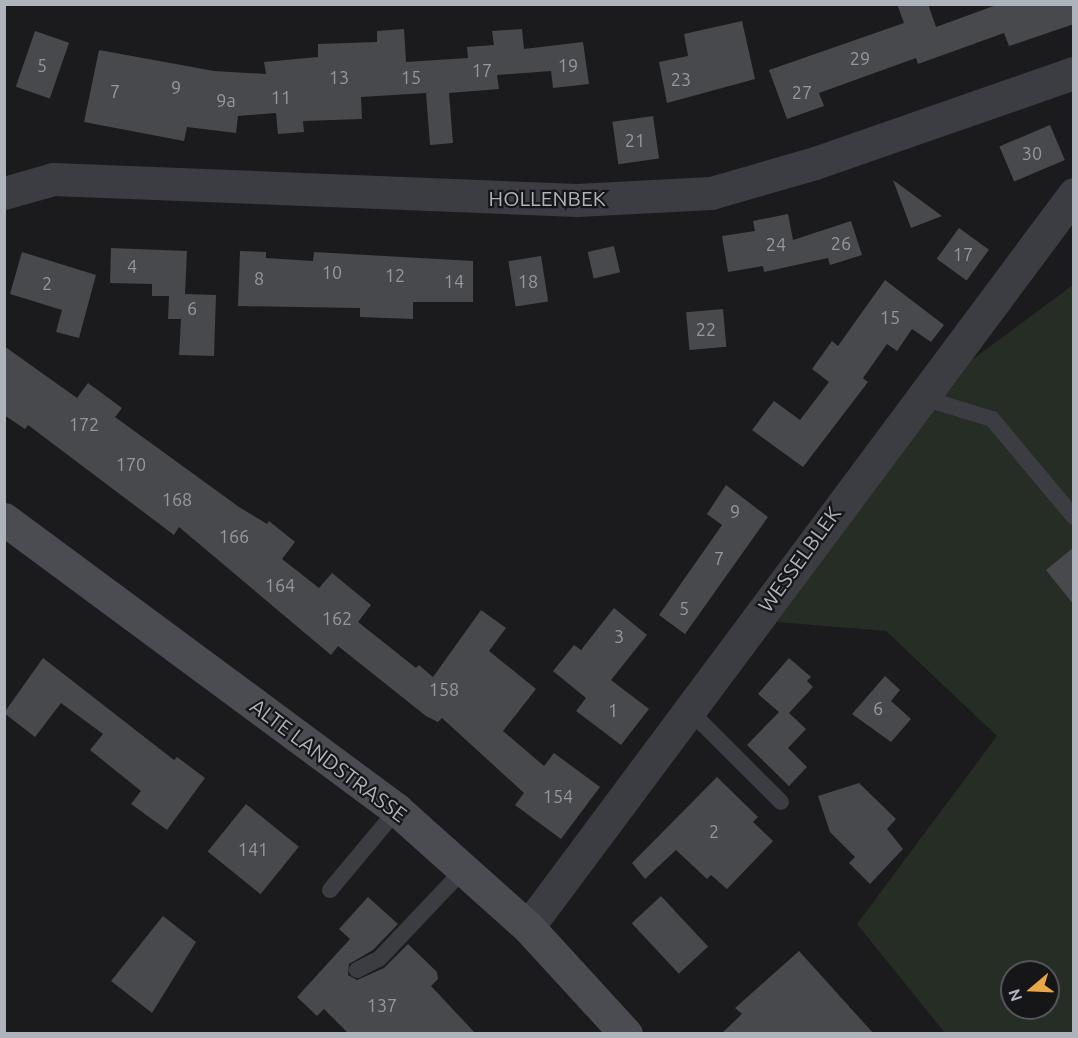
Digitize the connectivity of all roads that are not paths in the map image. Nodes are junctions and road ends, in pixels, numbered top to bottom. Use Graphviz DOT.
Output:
graph roads {
  1 [pos="1074,73"];
  2 [pos="4,193"];
  3 [pos="1074,194"];
  4 [pos="920,397"];
  5 [pos="1074,517"];
  6 [pos="4,519"];
  7 [pos="689,710"];
  8 [pos="781,802"];
  9 [pos="398,810"];
  10 [pos="464,869"];
  11 [pos="330,890"];
  12 [pos="528,927"];
  13 [pos="357,970"];
  14 [pos="626,1034"];
  1 -- 2 [label="street, HOLLENBEK"];
  3 -- 4 [label="street, WESSELBLEK"];
  4 -- 5 [label="lane"];
  4 -- 7 [label="street, WESSELBLEK"];
  6 -- 9 [label="main road, ALTE LANDSTRASSE"];
  7 -- 8 [label="lane"];
  7 -- 12 [label="street, WESSELBLEK"];
  9 -- 10 [label="main road, ALTE LANDSTRASSE"];
  9 -- 11 [label="lane"];
  10 -- 12 [label="main road, ALTE LANDSTRASSE"];
  10 -- 13 [label="lane"];
  12 -- 14 [label="main road, ALTE LANDSTRASSE"];
}
